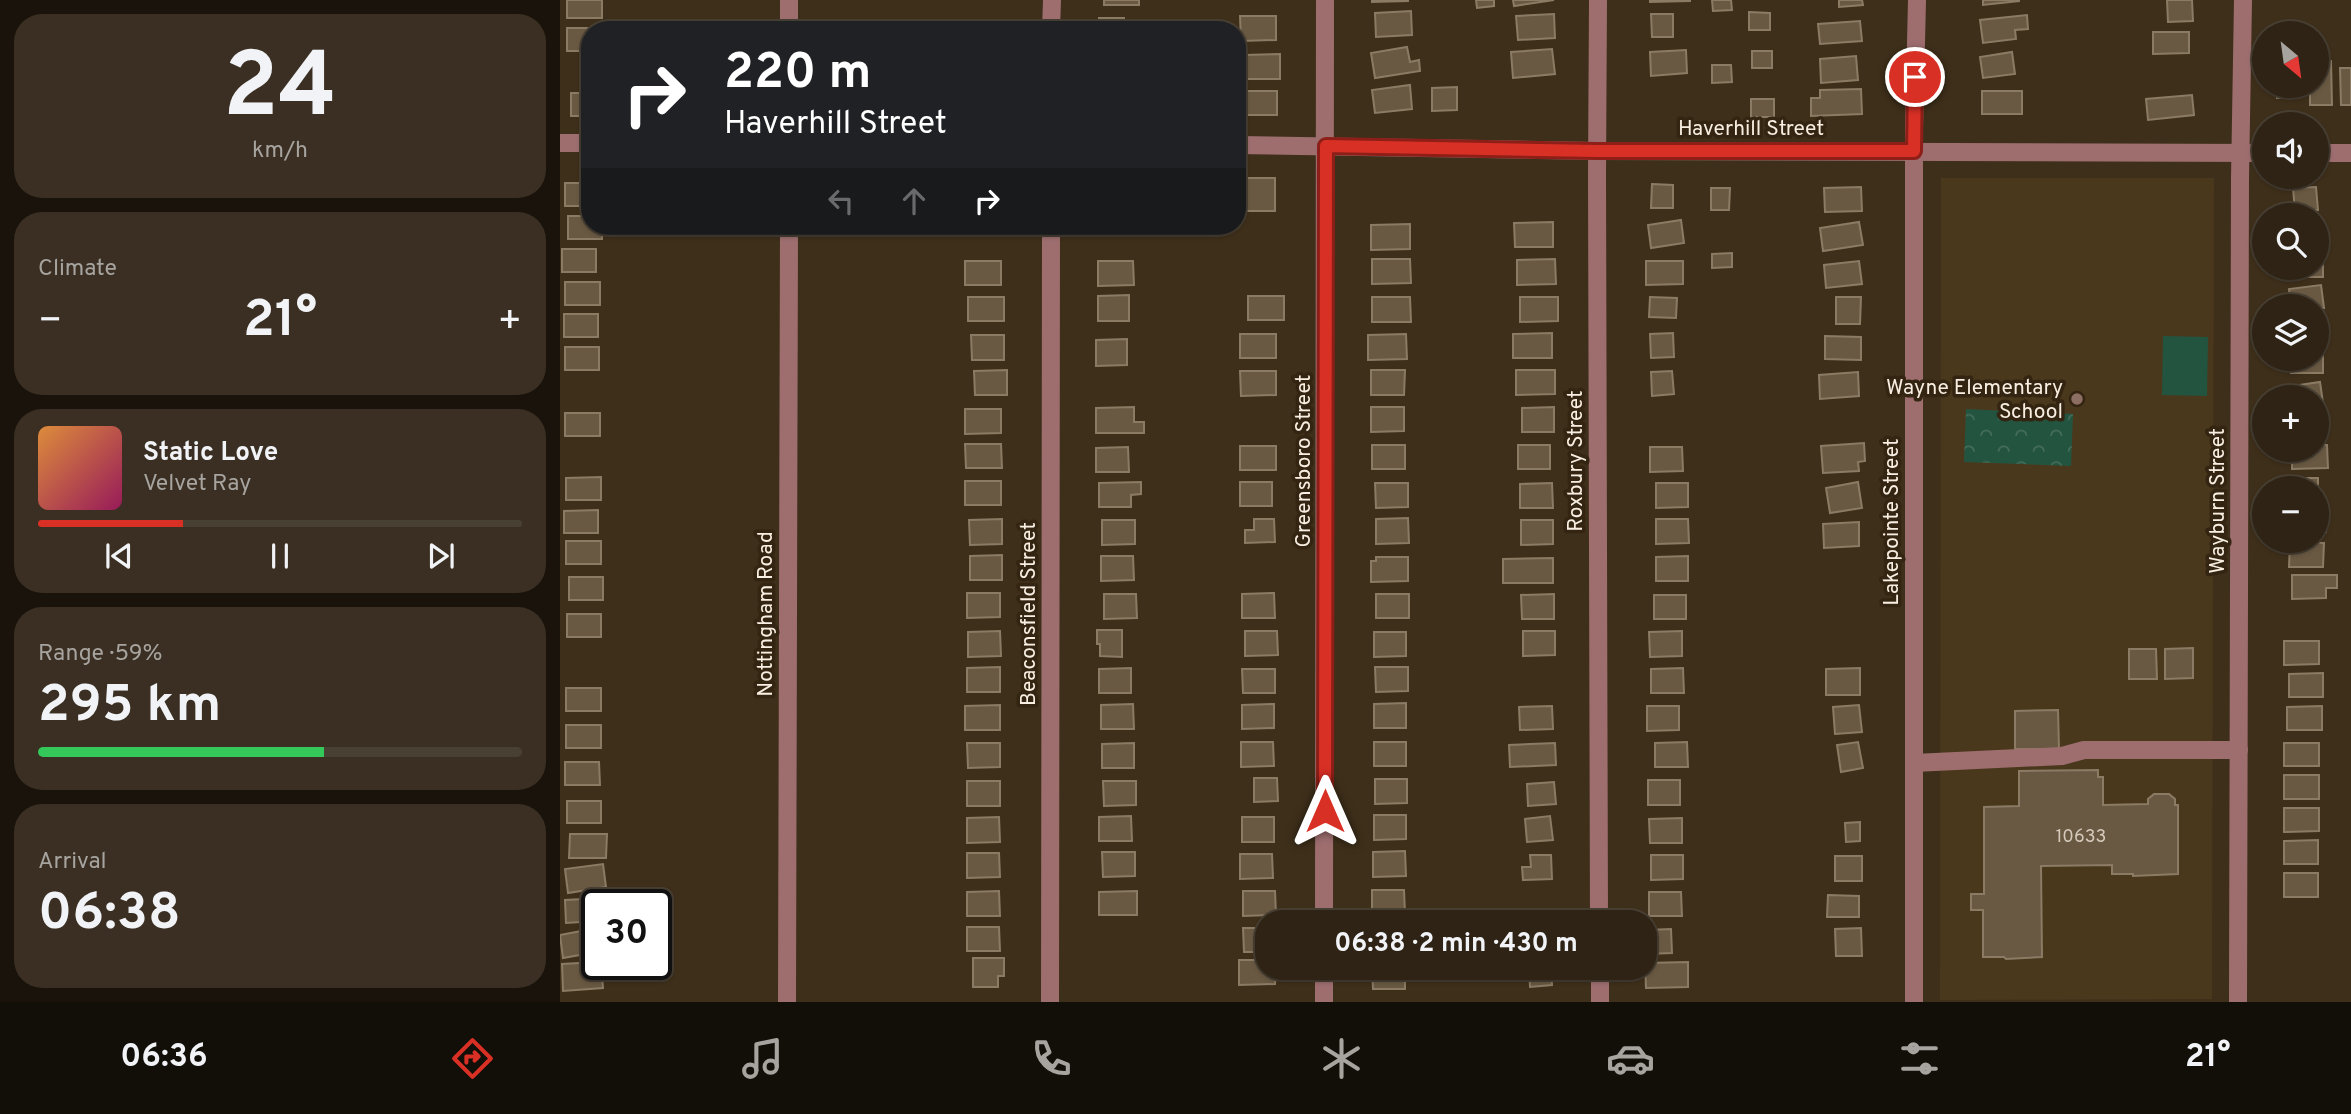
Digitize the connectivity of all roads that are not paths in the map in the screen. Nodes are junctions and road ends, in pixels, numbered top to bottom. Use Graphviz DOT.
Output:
graph roads {
  1 [pos="789,0"];
  2 [pos="1052,0"];
  3 [pos="1325,0"];
  4 [pos="1598,0"];
  5 [pos="1917,0"];
  6 [pos="2243,0"];
  7 [pos="789,21"];
  8 [pos="1051,21"];
  9 [pos="560,143"];
  10 [pos="581,143"];
  11 [pos="1246,145"];
  12 [pos="1326,146"];
  13 [pos="1597,151"];
  14 [pos="1914,151"];
  15 [pos="2240,153"];
  16 [pos="2252,153"];
  17 [pos="2329,153"];
  18 [pos="2351,153"];
  19 [pos="789,235"];
  20 [pos="1051,235"];
  21 [pos="2239,750"];
  22 [pos="1914,763"];
  23 [pos="1324,910"];
  24 [pos="1600,910"];
  25 [pos="1324,980"];
  26 [pos="1600,980"];
  27 [pos="787,1002"];
  28 [pos="1050,1002"];
  29 [pos="1324,1002"];
  30 [pos="1600,1002"];
  31 [pos="1914,1002"];
  32 [pos="2238,1002"];
  1 -- 7 [label="street"];
  2 -- 8 [label="street"];
  3 -- 12 [label="street, Greensboro Street"];
  4 -- 13 [label="street, Roxbury Street"];
  5 -- 14 [label="street, Lakepointe Street"];
  6 -- 15 [label="street, Wayburn Street"];
  9 -- 10 [label="street"];
  11 -- 12 [label="street, Haverhill Street"];
  12 -- 13 [label="street, Haverhill Street"];
  12 -- 23 [label="street, Greensboro Street"];
  13 -- 14 [label="street, Haverhill Street"];
  13 -- 24 [label="street, Roxbury Street"];
  14 -- 15 [label="street, Haverhill Street"];
  14 -- 22 [label="street, Lakepointe Street"];
  15 -- 16 [label="street, Haverhill Street"];
  15 -- 21 [label="street, Wayburn Street"];
  17 -- 18 [label="street"];
  19 -- 27 [label="street, Nottingham Road"];
  20 -- 28 [label="street, Beaconsfield Street"];
  21 -- 22 [label="street"];
  21 -- 32 [label="street, Wayburn Street"];
  22 -- 31 [label="street, Lakepointe Street"];
  25 -- 29 [label="street"];
  26 -- 30 [label="street"];
}
